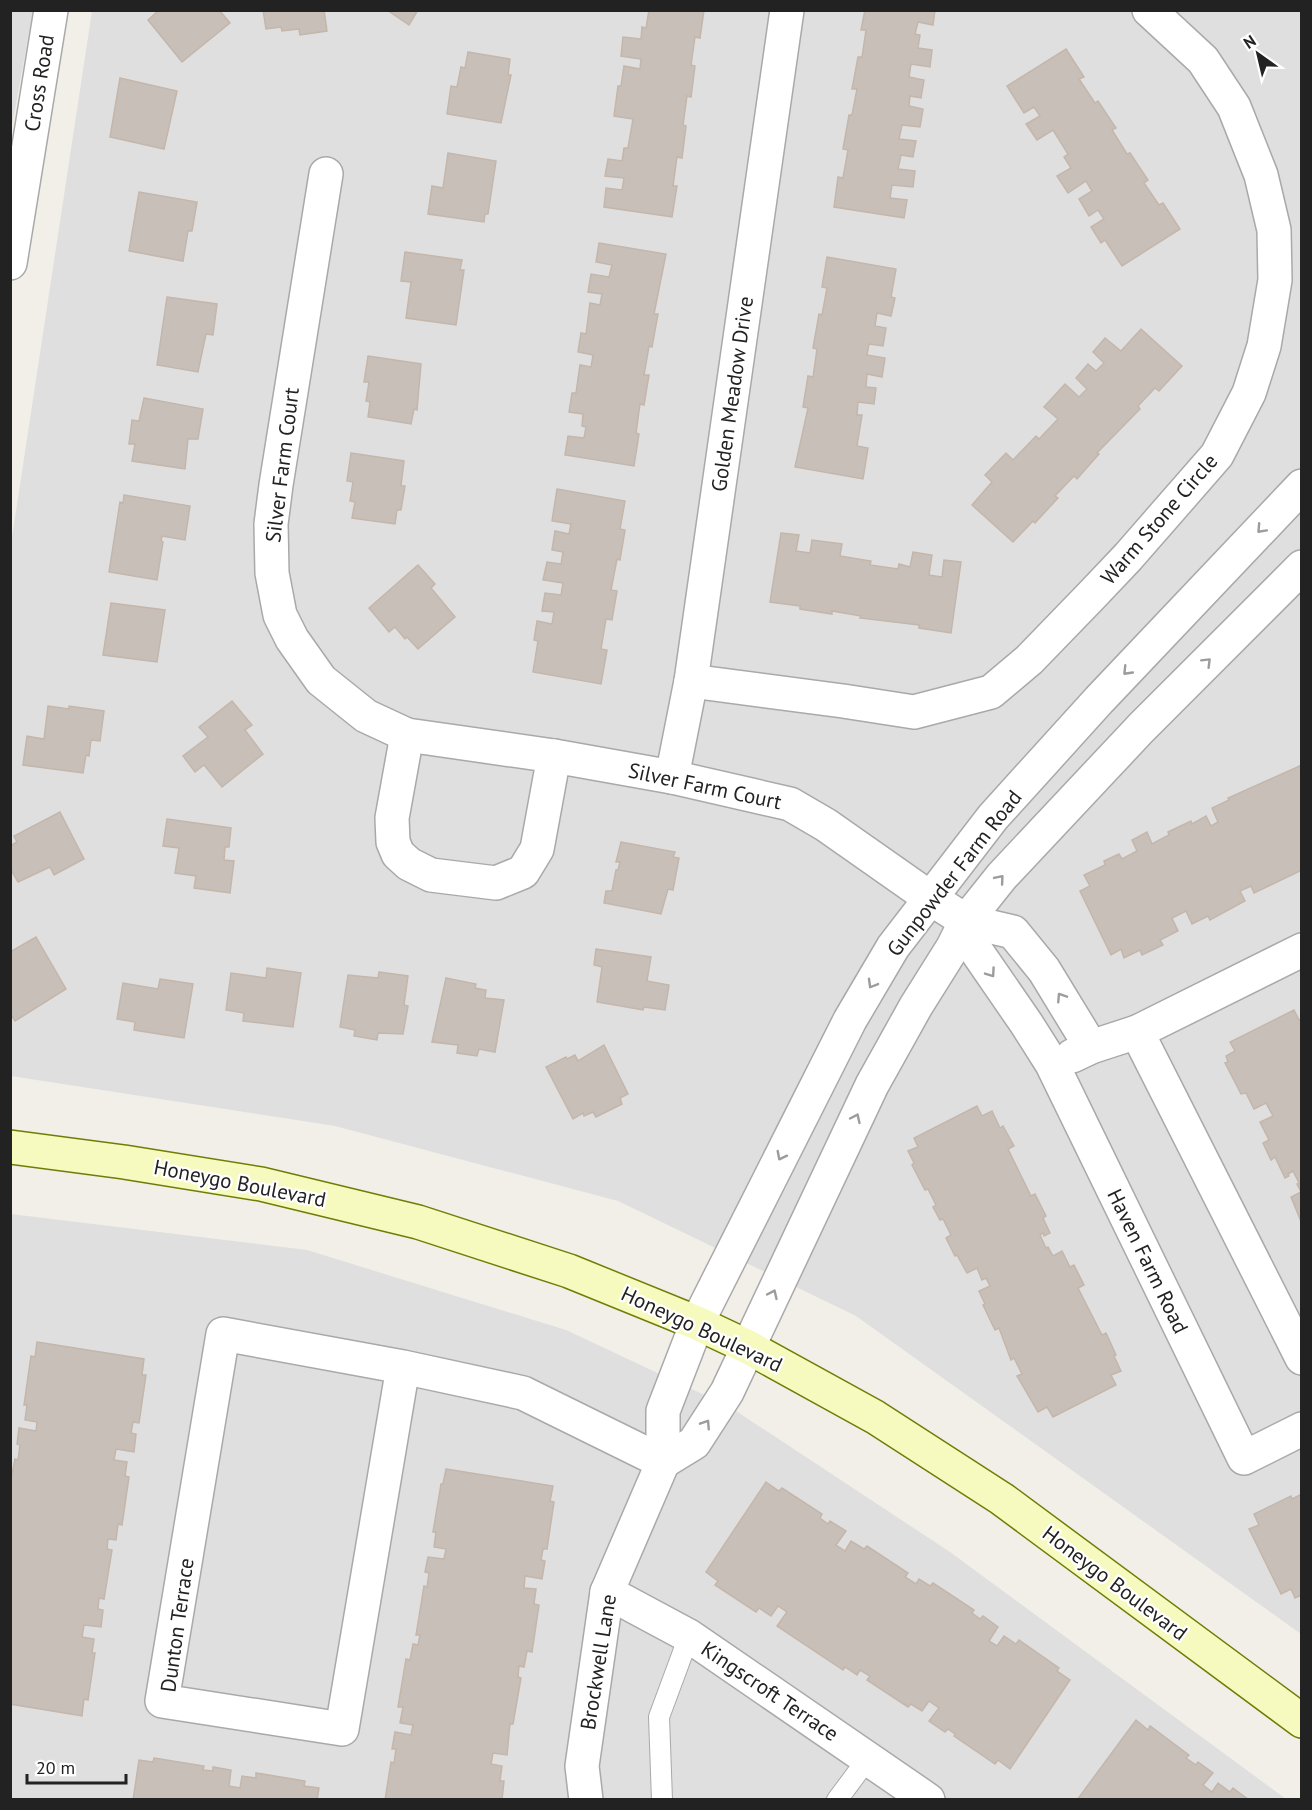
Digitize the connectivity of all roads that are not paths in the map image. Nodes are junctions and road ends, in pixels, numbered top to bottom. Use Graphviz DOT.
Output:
graph roads {
  1 [pos="51,10"];
  2 [pos="787,10"];
  3 [pos="1149,10"];
  4 [pos="326,174"];
  5 [pos="10,263"];
  6 [pos="1302,486"];
  7 [pos="1302,567"];
  8 [pos="691,681"];
  9 [pos="407,735"];
  10 [pos="554,756"];
  11 [pos="672,777"];
  12 [pos="930,898"];
  13 [pos="966,921"];
  14 [pos="1302,950"];
  15 [pos="1137,1032"];
  16 [pos="1091,1047"];
  17 [pos="1052,1064"];
  18 [pos="10,1147"];
  19 [pos="697,1323"];
  20 [pos="748,1347"];
  21 [pos="1302,1358"];
  22 [pos="403,1367"];
  23 [pos="1302,1429"];
  24 [pos="663,1462"];
  25 [pos="607,1592"];
  26 [pos="689,1636"];
  27 [pos="1302,1721"];
  28 [pos="869,1758"];
  29 [pos="586,1800"];
  30 [pos="662,1800"];
  31 [pos="837,1800"];
  32 [pos="928,1800"];
  1 -- 5 [label="street, Cross Road"];
  2 -- 8 [label="street, Golden Meadow Drive"];
  3 -- 8 [label="street, Warm Stone Circle"];
  4 -- 9 [label="street, Silver Farm Court"];
  6 -- 12 [label="street, Gunpowder Farm Road, one-way"];
  13 -- 7 [label="street, Gunpowder Farm Road, one-way"];
  8 -- 11 [label="street, Golden Meadow Drive"];
  9 -- 10 [label="street, Silver Farm Court"];
  9 -- 10 [label="street"];
  10 -- 11 [label="street, Silver Farm Court"];
  11 -- 12 [label="street, Silver Farm Court"];
  12 -- 13 [label="street, Silver Farm Court"];
  12 -- 19 [label="street, Gunpowder Farm Road, one-way"];
  16 -- 13 [label="street, one-way"];
  13 -- 17 [label="street, Haven Farm Road, one-way"];
  20 -- 13 [label="street, Gunpowder Farm Road, one-way"];
  14 -- 15 [label="street"];
  15 -- 16 [label="street"];
  15 -- 21 [label="street"];
  16 -- 17 [label="street"];
  17 -- 23 [label="street, Haven Farm Road"];
  18 -- 19 [label="main road, Honeygo Boulevard"];
  19 -- 20 [label="main road, Honeygo Boulevard"];
  19 -- 24 [label="street, Brockwell Lane"];
  24 -- 20 [label="street, one-way"];
  20 -- 27 [label="main road, Honeygo Boulevard"];
  22 -- 22 [label="street, Dunton Terrace"];
  22 -- 24 [label="street, Dunton Terrace"];
  24 -- 25 [label="street, Brockwell Lane"];
  25 -- 26 [label="street, Kingscroft Terrace"];
  25 -- 29 [label="street, Brockwell Lane"];
  26 -- 28 [label="street, Kingscroft Terrace"];
  26 -- 30 [label="lane"];
  28 -- 31 [label="lane"];
  28 -- 32 [label="street, Kingscroft Terrace"];
}
